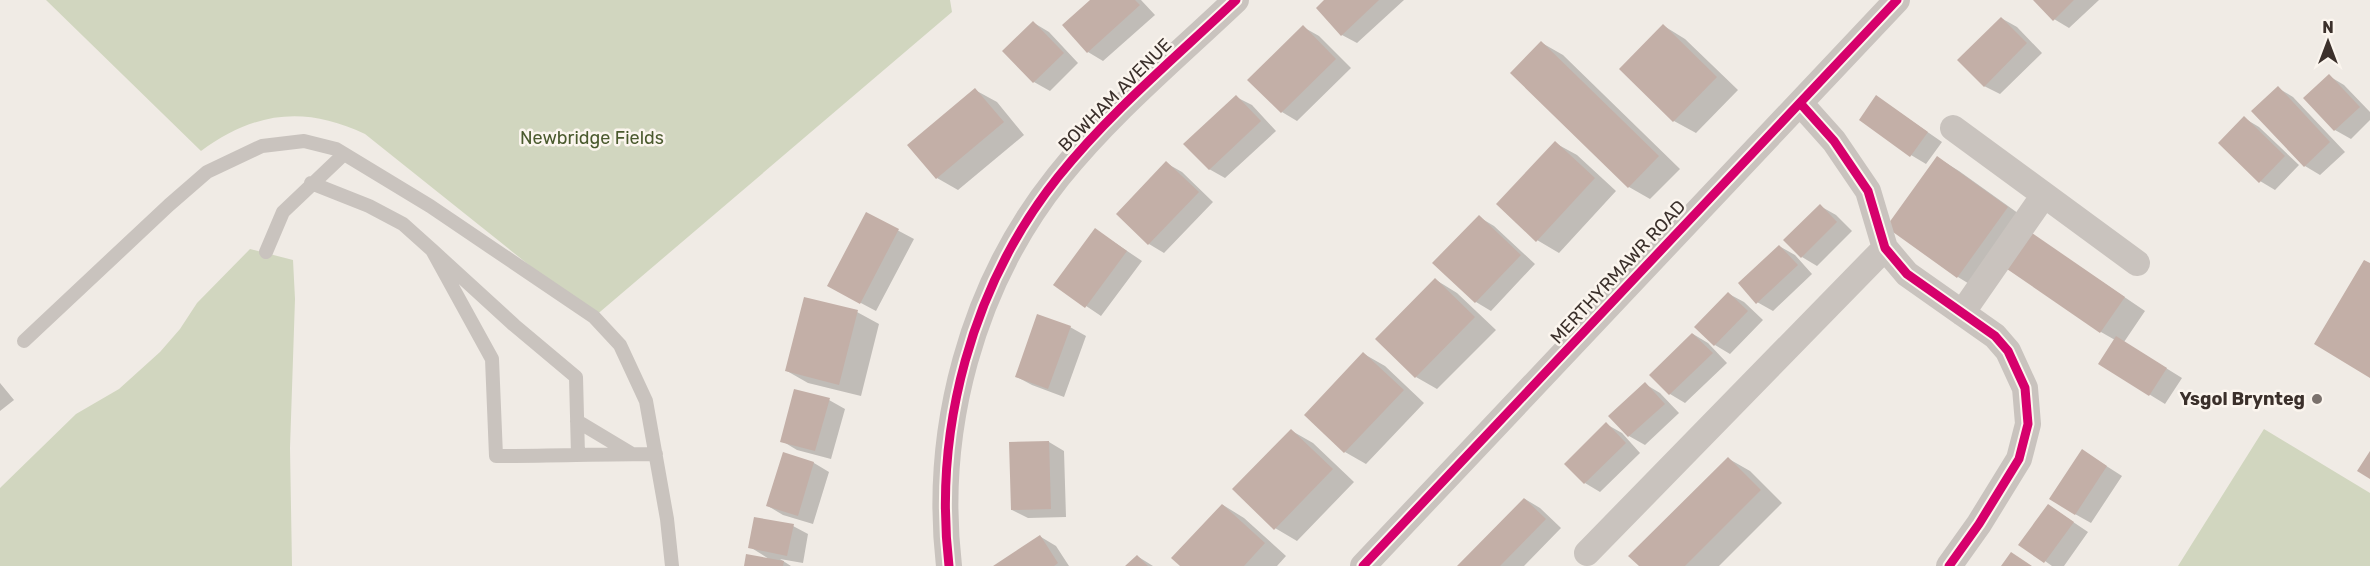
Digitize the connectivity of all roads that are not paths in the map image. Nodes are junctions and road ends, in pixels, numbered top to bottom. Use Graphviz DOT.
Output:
graph roads {
  1 [pos="1236,0"];
  2 [pos="1897,0"];
  3 [pos="1800,103"];
  4 [pos="1953,128"];
  5 [pos="344,154"];
  6 [pos="311,183"];
  7 [pos="2044,195"];
  8 [pos="1885,249"];
  9 [pos="432,250"];
  10 [pos="266,252"];
  11 [pos="2137,263"];
  12 [pos="1962,313"];
  13 [pos="24,341"];
  14 [pos="577,422"];
  15 [pos="632,454"];
  16 [pos="656,454"];
  17 [pos="578,455"];
  18 [pos="1587,553"];
  19 [pos="672,566"];
  20 [pos="949,566"];
  21 [pos="1363,566"];
  22 [pos="1949,566"];
  1 -- 20 [label="street, BOWHAM AVENUE"];
  2 -- 3 [label="street, MERTHYRMAWR ROAD"];
  3 -- 8 [label="street"];
  3 -- 21 [label="street, MERTHYRMAWR ROAD"];
  4 -- 7 [label="street"];
  5 -- 6 [label="lane"];
  5 -- 13 [label="lane"];
  5 -- 16 [label="lane"];
  6 -- 9 [label="lane"];
  6 -- 10 [label="lane"];
  7 -- 11 [label="street"];
  7 -- 12 [label="street"];
  8 -- 12 [label="street"];
  8 -- 18 [label="street"];
  9 -- 14 [label="lane"];
  9 -- 17 [label="lane"];
  12 -- 22 [label="street"];
  14 -- 15 [label="lane"];
  14 -- 17 [label="lane"];
  15 -- 16 [label="lane"];
  15 -- 17 [label="lane"];
  16 -- 19 [label="lane"];
}
